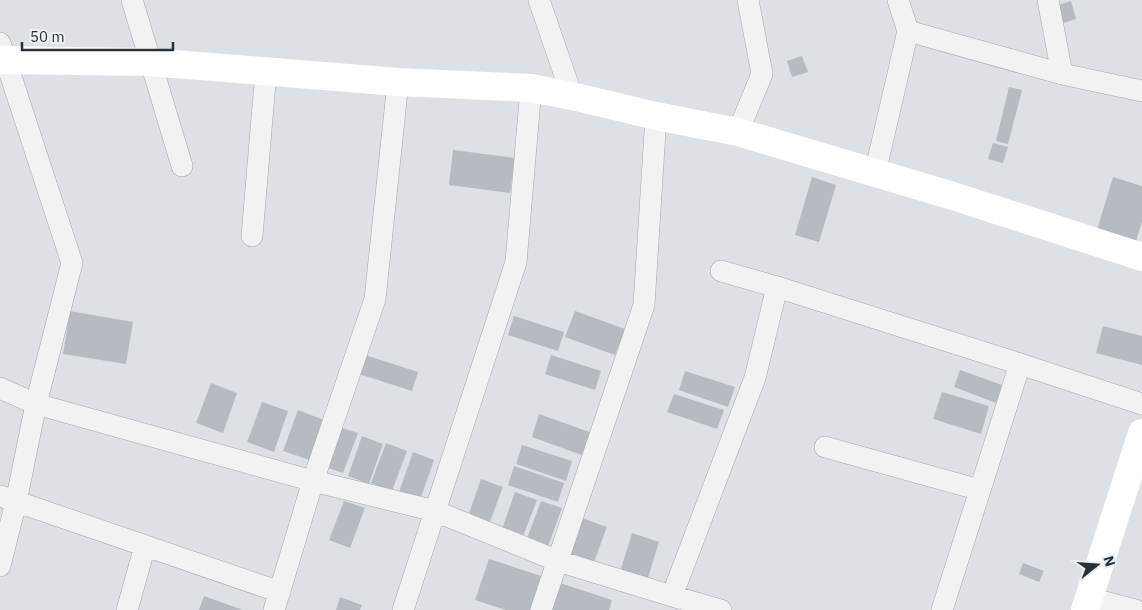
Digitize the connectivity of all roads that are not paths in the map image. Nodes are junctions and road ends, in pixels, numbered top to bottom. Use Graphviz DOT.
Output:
graph roads {
  1 [pos="132,0"];
  2 [pos="539,0"];
  3 [pos="748,0"];
  4 [pos="898,0"];
  5 [pos="1048,0"];
  6 [pos="908,31"];
  7 [pos="2,54"];
  8 [pos="150,62"];
  9 [pos="266,71"];
  10 [pos="1062,74"];
  11 [pos="398,82"];
  12 [pos="531,88"];
  13 [pos="1142,91"];
  14 [pos="572,96"];
  15 [pos="656,116"];
  16 [pos="738,132"];
  17 [pos="182,166"];
  18 [pos="875,173"];
  19 [pos="252,236"];
  20 [pos="1142,258"];
  21 [pos="721,271"];
  22 [pos="777,287"];
  23 [pos="1020,364"];
  24 [pos="0,388"];
  25 [pos="36,404"];
  26 [pos="1142,404"];
  27 [pos="1142,433"];
  28 [pos="825,447"];
  29 [pos="313,481"];
  30 [pos="980,490"];
  31 [pos="8,499"];
  32 [pos="436,511"];
  33 [pos="145,546"];
  34 [pos="558,561"];
  35 [pos="0,566"];
  36 [pos="277,601"];
  37 [pos="678,602"];
  38 [pos="1087,604"];
  39 [pos="127,610"];
  40 [pos="403,610"];
  41 [pos="541,610"];
  42 [pos="721,610"];
  43 [pos="942,610"];
  44 [pos="1134,610"];
  1 -- 8 [label="street"];
  2 -- 14 [label="street"];
  3 -- 16 [label="street"];
  4 -- 6 [label="street"];
  5 -- 10 [label="street"];
  6 -- 10 [label="street"];
  6 -- 18 [label="street"];
  7 -- 8 [label="street"];
  7 -- 25 [label="street"];
  8 -- 9 [label="street"];
  8 -- 17 [label="street"];
  9 -- 11 [label="street"];
  9 -- 19 [label="street"];
  10 -- 13 [label="street"];
  11 -- 12 [label="street"];
  11 -- 29 [label="street"];
  12 -- 14 [label="street"];
  12 -- 32 [label="street"];
  14 -- 15 [label="street"];
  15 -- 16 [label="street"];
  15 -- 34 [label="street"];
  16 -- 18 [label="street"];
  18 -- 20 [label="street"];
  21 -- 22 [label="street"];
  22 -- 23 [label="street"];
  22 -- 37 [label="street"];
  23 -- 26 [label="street"];
  23 -- 30 [label="street"];
  24 -- 25 [label="street"];
  25 -- 29 [label="street"];
  25 -- 31 [label="street"];
  27 -- 38 [label="street"];
  28 -- 30 [label="street"];
  29 -- 32 [label="street"];
  29 -- 36 [label="street"];
  30 -- 43 [label="street"];
  31 -- 33 [label="street"];
  31 -- 35 [label="street"];
  32 -- 34 [label="street"];
  32 -- 40 [label="street"];
  33 -- 36 [label="street"];
  33 -- 39 [label="street"];
  34 -- 37 [label="street"];
  34 -- 41 [label="street"];
  37 -- 42 [label="street"];
  38 -- 44 [label="street"];
}
